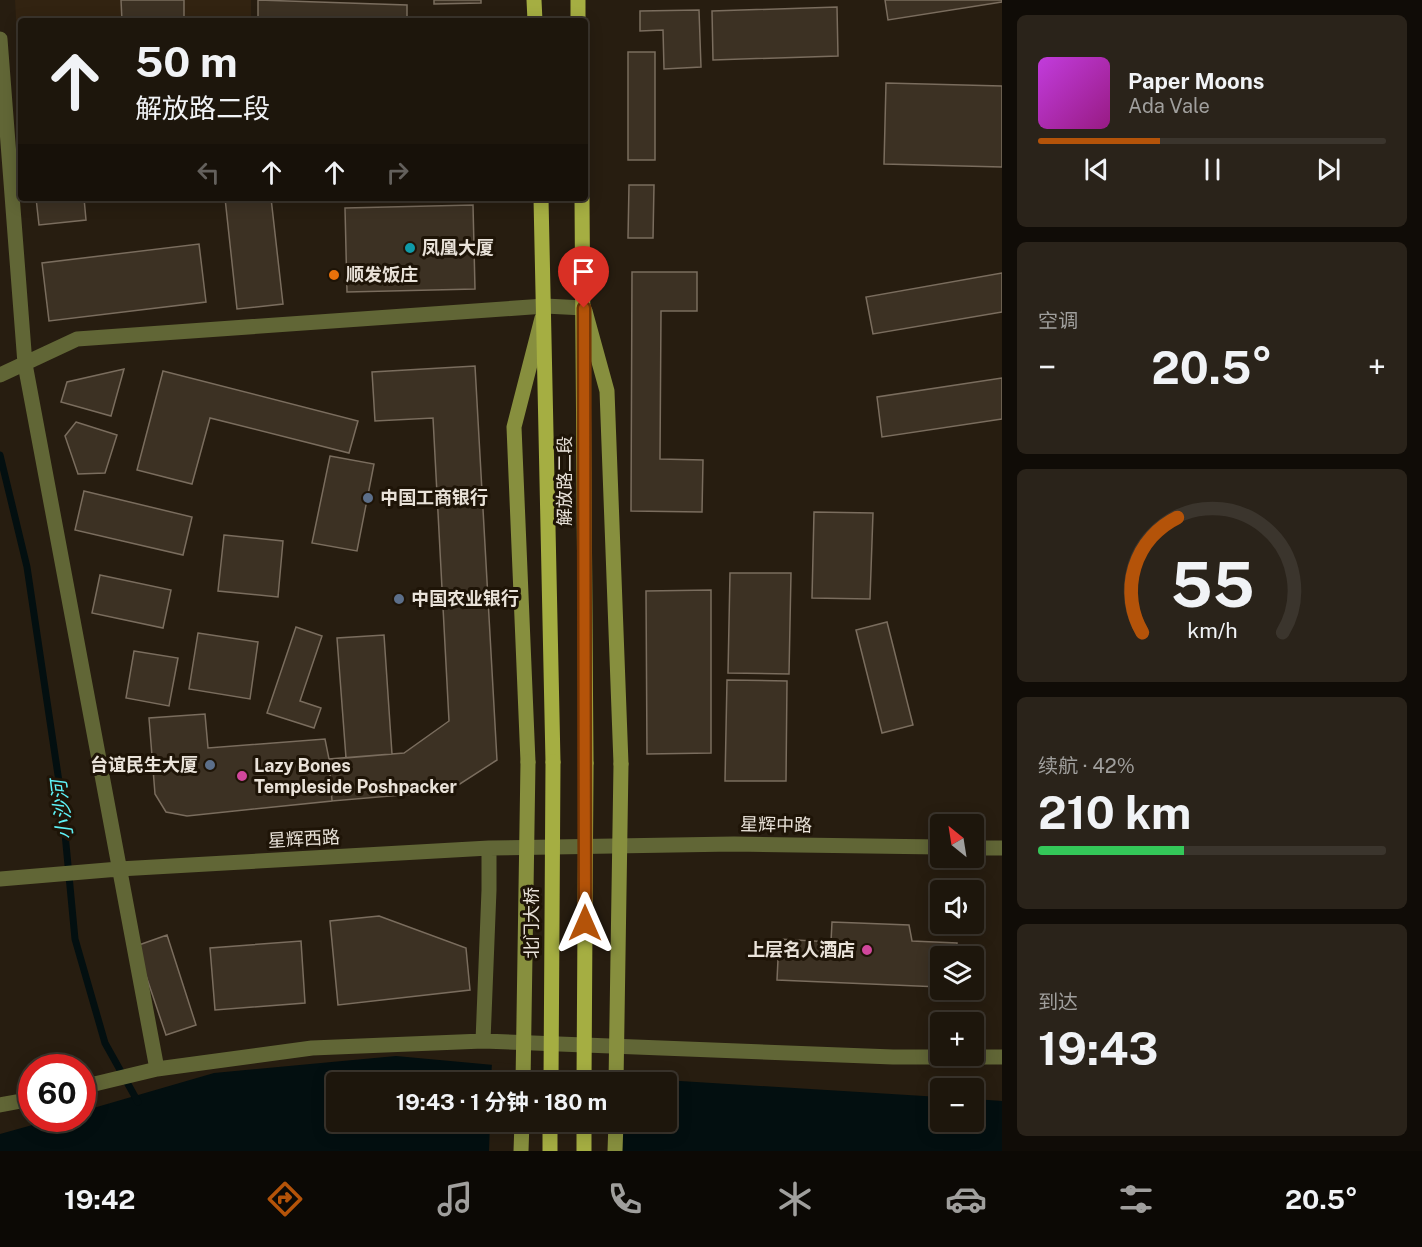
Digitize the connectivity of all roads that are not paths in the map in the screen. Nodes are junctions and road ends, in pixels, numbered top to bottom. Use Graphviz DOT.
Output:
graph roads {
  1 [pos="534,0"];
  2 [pos="578,0"];
  3 [pos="535,18"];
  4 [pos="579,18"];
  5 [pos="0,39"];
  6 [pos="541,201"];
  7 [pos="582,201"];
  8 [pos="545,306"];
  9 [pos="584,308"];
  10 [pos="25,364"];
  11 [pos="3,373"];
  12 [pos="553,762"];
  13 [pos="611,846"];
  14 [pos="930,847"];
  15 [pos="489,848"];
  16 [pos="984,848"];
  17 [pos="1002,848"];
  18 [pos="119,869"];
  19 [pos="0,879"];
  20 [pos="483,1041"];
  21 [pos="1002,1058"];
  22 [pos="157,1069"];
  23 [pos="523,1072"];
  24 [pos="551,1072"];
  25 [pos="584,1072"];
  26 [pos="616,1072"];
  27 [pos="96,1084"];
  28 [pos="18,1102"];
  29 [pos="0,1105"];
  30 [pos="522,1132"];
  31 [pos="550,1132"];
  32 [pos="584,1132"];
  33 [pos="616,1132"];
  34 [pos="521,1151"];
  35 [pos="550,1151"];
  36 [pos="584,1151"];
  37 [pos="615,1151"];
  1 -- 3 [label="main road"];
  2 -- 4 [label="main road"];
  5 -- 10 [label="street"];
  6 -- 8 [label="main road, 解放路二段"];
  7 -- 9 [label="main road, 解放路二段"];
  8 -- 9 [label="street"];
  8 -- 10 [label="street"];
  8 -- 12 [label="main road, 解放路二段"];
  8 -- 23 [label="street, bridge"];
  9 -- 25 [label="main road, 解放路二段, bridge"];
  9 -- 26 [label="street, bridge"];
  10 -- 11 [label="street"];
  10 -- 18 [label="street"];
  12 -- 24 [label="main road, 北门大桥, bridge"];
  13 -- 14 [label="street, 星辉中路"];
  13 -- 15 [label="street, 星辉西路"];
  15 -- 18 [label="street, 星辉西路"];
  15 -- 20 [label="street"];
  16 -- 17 [label="street"];
  18 -- 19 [label="street, 星辉西路"];
  18 -- 22 [label="street"];
  20 -- 21 [label="street"];
  20 -- 22 [label="street"];
  22 -- 27 [label="street"];
  28 -- 29 [label="street"];
  30 -- 34 [label="street"];
  31 -- 35 [label="main road"];
  32 -- 36 [label="main road"];
  33 -- 37 [label="street"];
}
